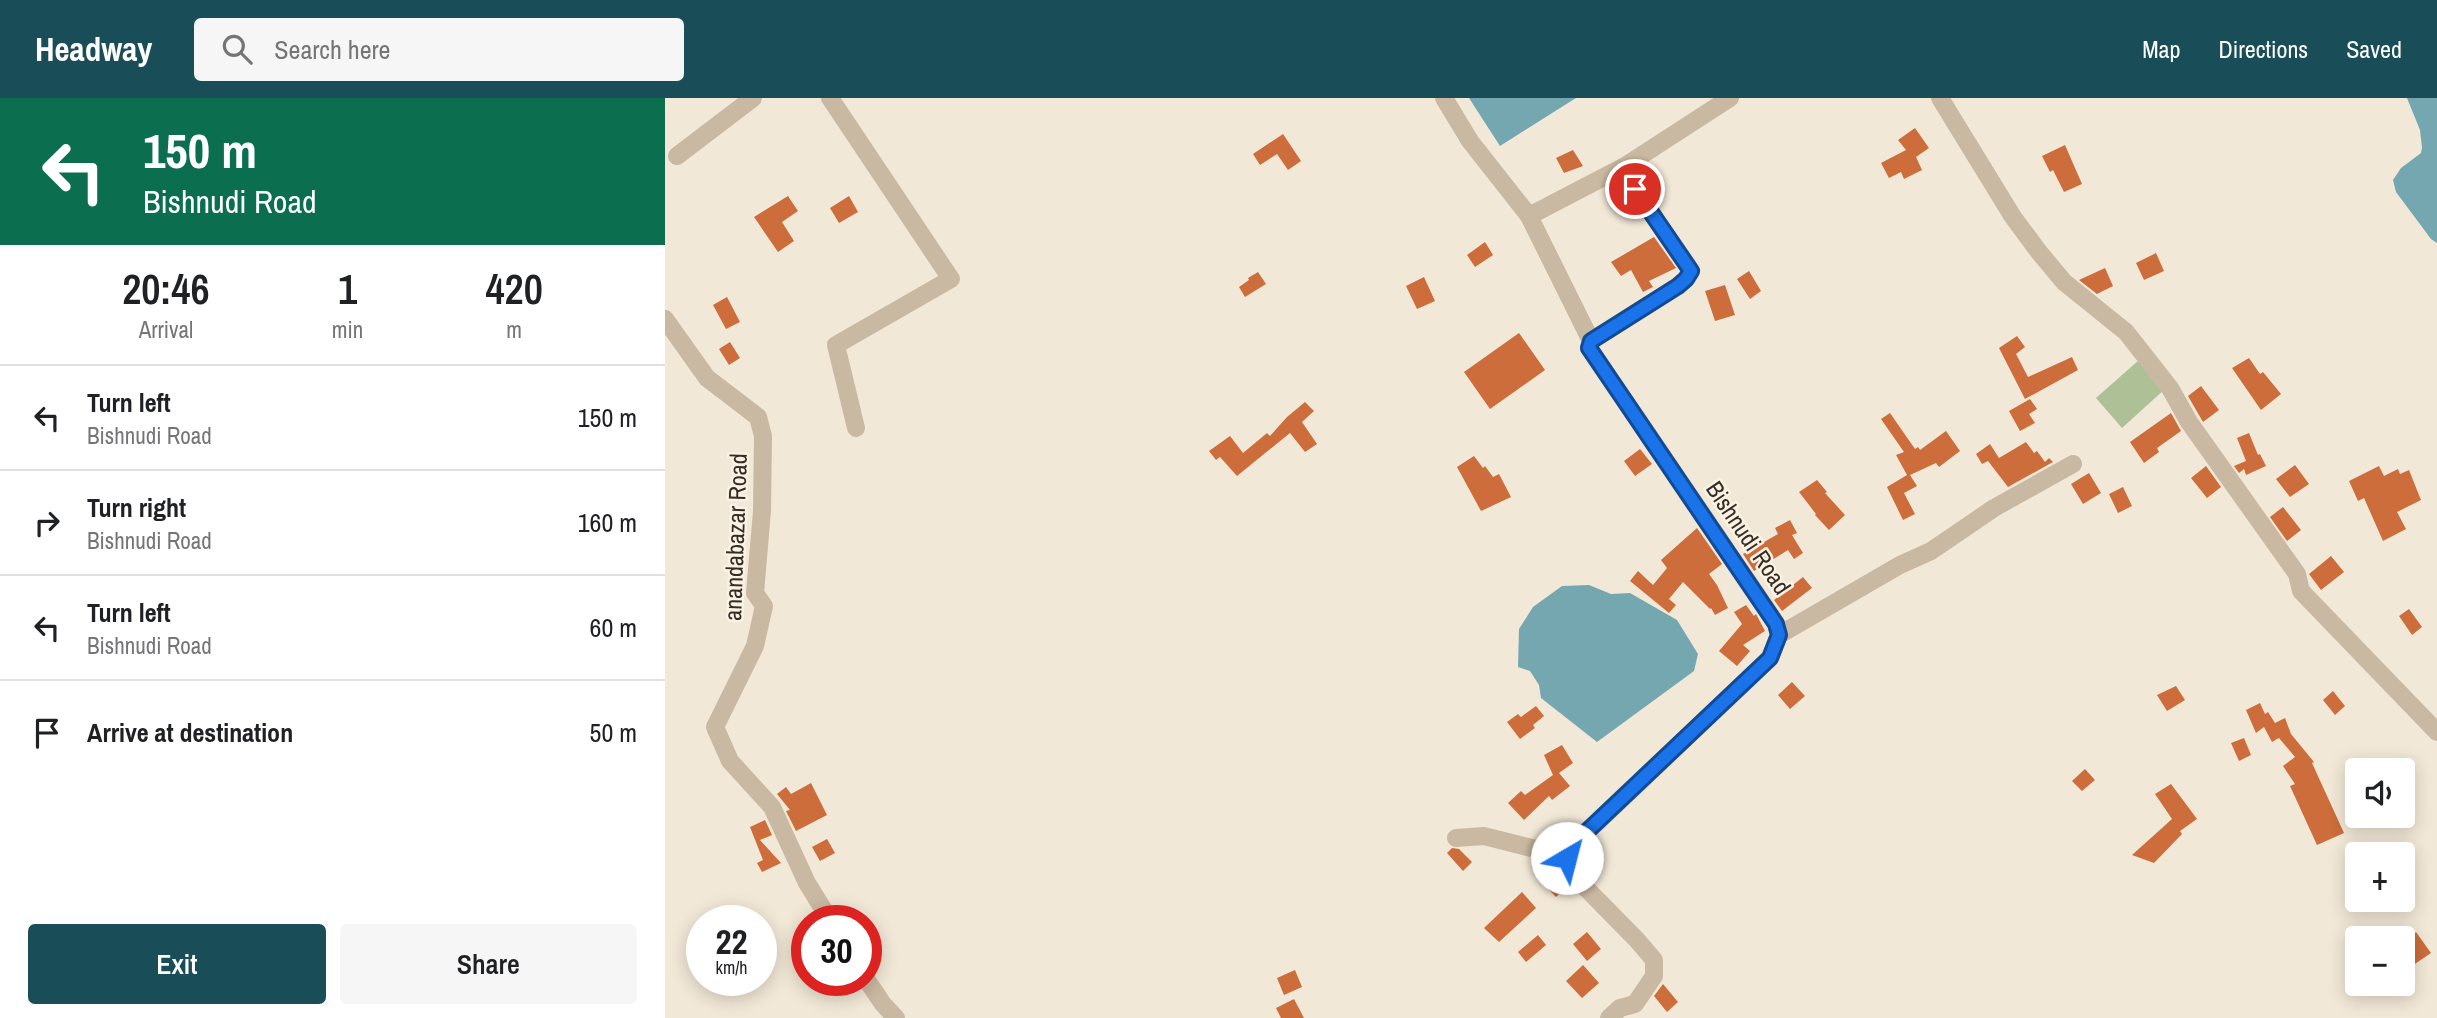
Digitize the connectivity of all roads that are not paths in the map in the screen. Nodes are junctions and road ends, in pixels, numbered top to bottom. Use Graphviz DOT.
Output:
graph roads {
  1 [pos="753,98"];
  2 [pos="830,98"];
  3 [pos="1444,98"];
  4 [pos="1730,98"];
  5 [pos="1940,98"];
  6 [pos="677,156"];
  7 [pos="1625,166"];
  8 [pos="1529,216"];
  9 [pos="665,319"];
  10 [pos="1591,341"];
  11 [pos="856,428"];
  12 [pos="2073,464"];
  13 [pos="1779,635"];
  14 [pos="2437,732"];
  15 [pos="1456,838"];
  16 [pos="1567,858"];
  17 [pos="821,905"];
  18 [pos="878,996"];
  19 [pos="896,1018"];
  20 [pos="1609,1018"];
  1 -- 6 [label="street"];
  2 -- 11 [label="street"];
  3 -- 8 [label="street, Bishnudi Road"];
  4 -- 7 [label="street"];
  5 -- 14 [label="street"];
  7 -- 8 [label="street"];
  7 -- 10 [label="street"];
  8 -- 10 [label="street, Bishnudi Road"];
  9 -- 17 [label="street, anandabazar Road"];
  10 -- 13 [label="street, Bishnudi Road"];
  12 -- 13 [label="street"];
  13 -- 16 [label="street, Bishnudi Road"];
  15 -- 16 [label="street"];
  16 -- 20 [label="street"];
  18 -- 19 [label="street"];
}
